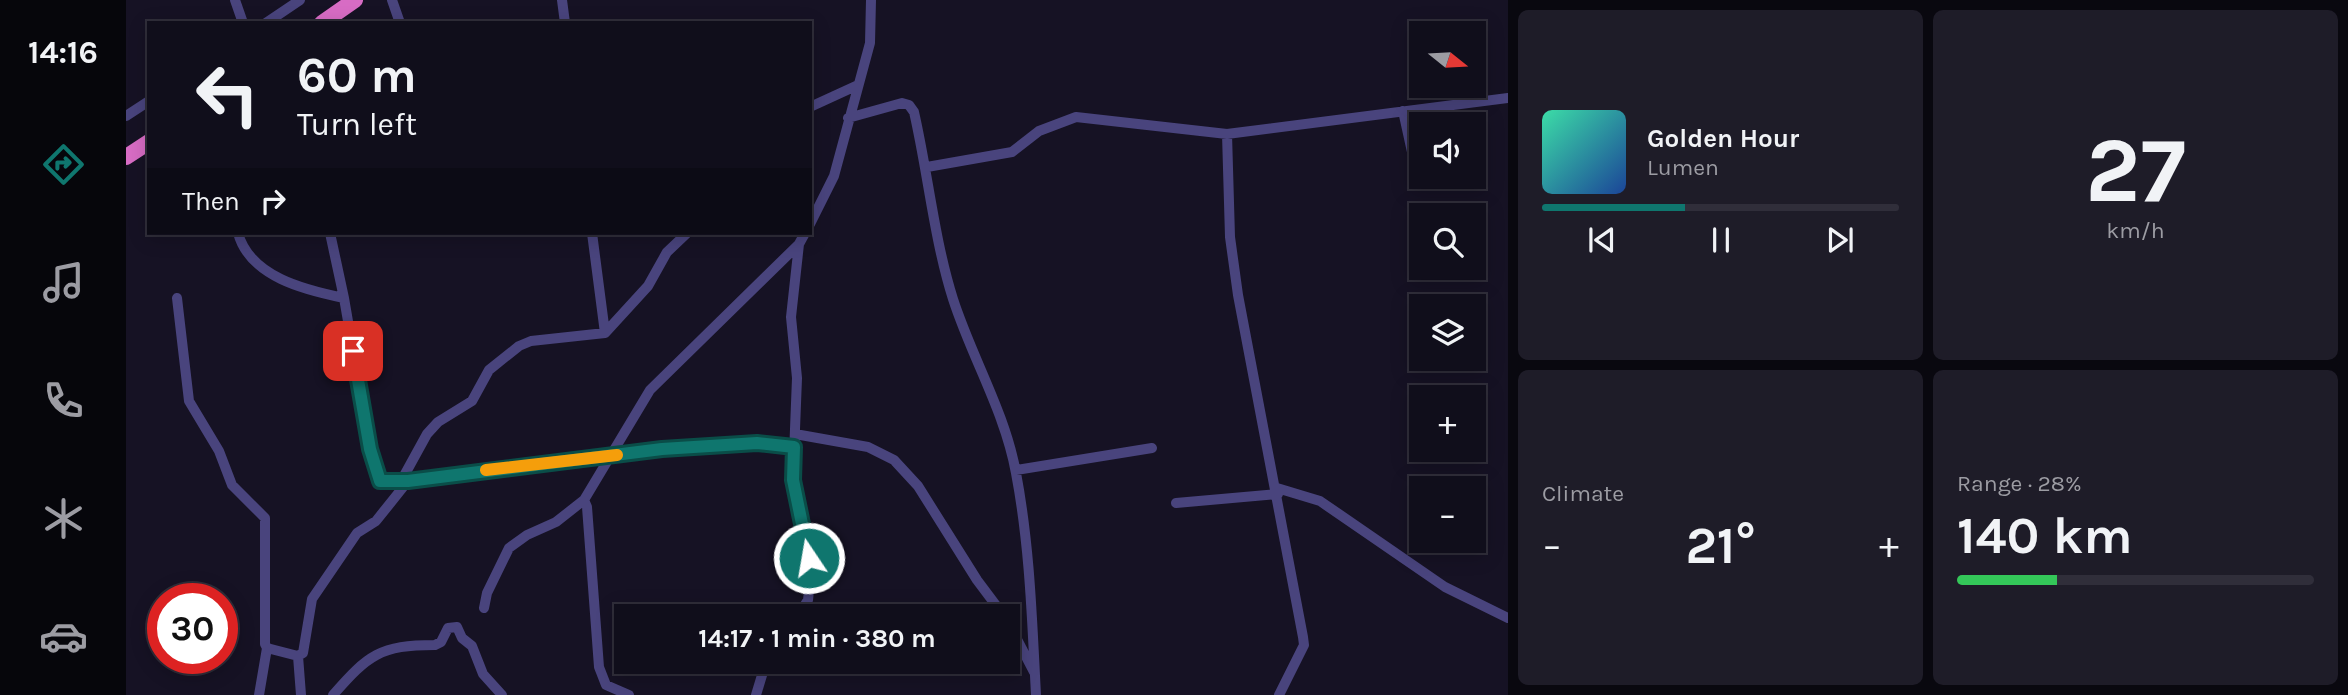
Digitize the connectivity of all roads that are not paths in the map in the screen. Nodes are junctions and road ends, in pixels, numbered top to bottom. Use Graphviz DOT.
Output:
graph roads {
  1 [pos="234,0"];
  2 [pos="300,0"];
  3 [pos="355,0"];
  4 [pos="392,0"];
  5 [pos="562,0"];
  6 [pos="871,0"];
  7 [pos="242,21"];
  8 [pos="269,21"];
  9 [pos="325,21"];
  10 [pos="399,21"];
  11 [pos="565,21"];
  12 [pos="858,85"];
  13 [pos="1508,98"];
  14 [pos="147,102"];
  15 [pos="812,106"];
  16 [pos="1403,111"];
  17 [pos="126,116"];
  18 [pos="848,118"];
  19 [pos="1227,134"];
  20 [pos="1409,138"];
  21 [pos="147,143"];
  22 [pos="126,157"];
  23 [pos="927,167"];
  24 [pos="812,220"];
  25 [pos="239,235"];
  26 [pos="330,235"];
  27 [pos="592,235"];
  28 [pos="685,235"];
  29 [pos="804,235"];
  30 [pos="799,244"];
  31 [pos="177,298"];
  32 [pos="344,298"];
  33 [pos="605,333"];
  34 [pos="795,434"];
  35 [pos="794,447"];
  36 [pos="1152,448"];
  37 [pos="611,456"];
  38 [pos="1016,470"];
  39 [pos="408,481"];
  40 [pos="1278,491"];
  41 [pos="584,500"];
  42 [pos="1175,503"];
  43 [pos="806,604"];
  44 [pos="995,604"];
  45 [pos="484,608"];
  46 [pos="1508,618"];
  47 [pos="1020,645"];
  48 [pos="267,648"];
  49 [pos="298,656"];
  50 [pos="1035,673"];
  51 [pos="762,674"];
  52 [pos="259,695"];
  53 [pos="301,695"];
  54 [pos="333,695"];
  55 [pos="502,695"];
  56 [pos="629,695"];
  57 [pos="755,695"];
  58 [pos="1036,695"];
  59 [pos="1279,695"];
  1 -- 7 [label="street"];
  2 -- 8 [label="street"];
  3 -- 9 [label="highway"];
  4 -- 10 [label="street"];
  5 -- 11 [label="street"];
  6 -- 12 [label="street"];
  12 -- 15 [label="street"];
  12 -- 18 [label="street"];
  13 -- 16 [label="street"];
  14 -- 17 [label="street"];
  16 -- 19 [label="street"];
  16 -- 20 [label="street"];
  18 -- 23 [label="street"];
  18 -- 24 [label="street"];
  19 -- 23 [label="street"];
  19 -- 40 [label="street"];
  21 -- 22 [label="highway"];
  23 -- 38 [label="street"];
  25 -- 32 [label="street"];
  26 -- 32 [label="street"];
  27 -- 33 [label="street"];
  28 -- 33 [label="street"];
  29 -- 30 [label="street"];
  30 -- 34 [label="street"];
  30 -- 37 [label="street"];
  31 -- 48 [label="street"];
  32 -- 39 [label="street"];
  33 -- 39 [label="street"];
  34 -- 35 [label="street"];
  34 -- 44 [label="street"];
  35 -- 37 [label="street"];
  35 -- 43 [label="street"];
  36 -- 38 [label="street"];
  37 -- 39 [label="street"];
  37 -- 41 [label="street"];
  38 -- 50 [label="street"];
  39 -- 49 [label="street"];
  40 -- 42 [label="street"];
  40 -- 46 [label="street"];
  40 -- 59 [label="street"];
  41 -- 45 [label="street"];
  41 -- 56 [label="street"];
  47 -- 50 [label="street"];
  48 -- 49 [label="street"];
  48 -- 52 [label="street"];
  49 -- 53 [label="street"];
  50 -- 58 [label="street"];
  51 -- 57 [label="street"];
  54 -- 55 [label="street"];
}
